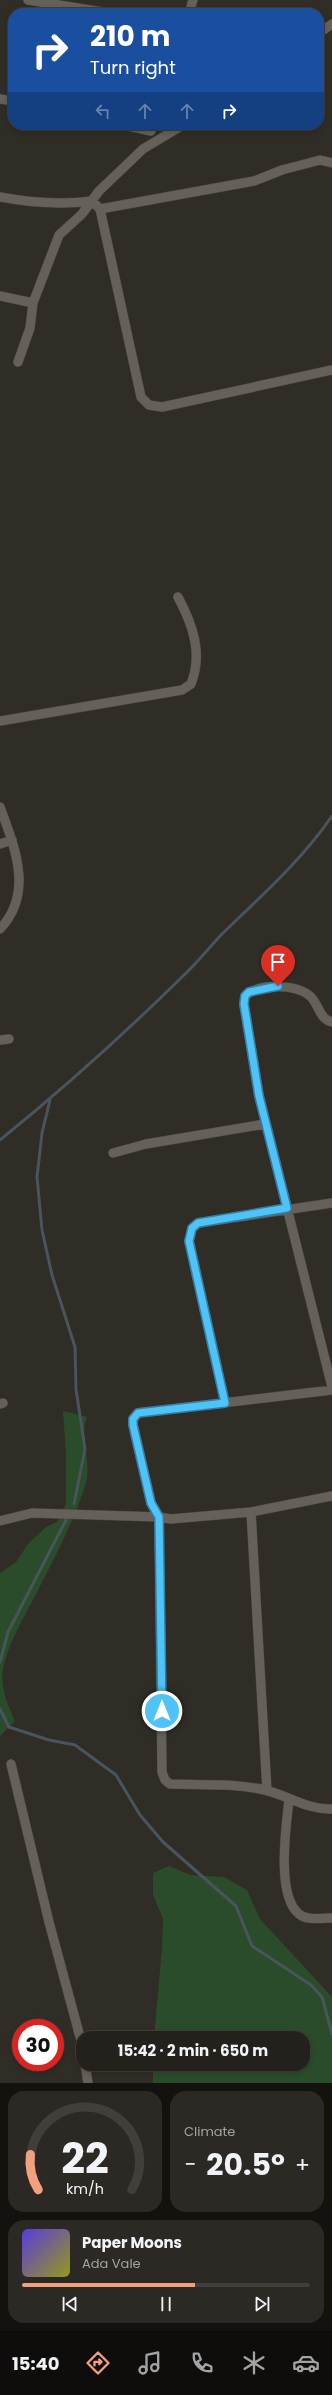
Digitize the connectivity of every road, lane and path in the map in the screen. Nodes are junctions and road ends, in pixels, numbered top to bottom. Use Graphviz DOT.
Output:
graph roads {
  1 [pos="28,0"];
  2 [pos="64,8"];
  3 [pos="152,130"];
  4 [pos="175,130"];
  5 [pos="143,150"];
  6 [pos="332,163"];
  7 [pos="0,197"];
  8 [pos="92,201"];
  9 [pos="100,210"];
  10 [pos="0,296"];
  11 [pos="33,303"];
  12 [pos="18,362"];
  13 [pos="332,370"];
  14 [pos="178,597"];
  15 [pos="0,721"];
  16 [pos="0,808"];
  17 [pos="12,840"];
  18 [pos="0,844"];
  19 [pos="0,929"];
  20 [pos="332,1022"];
  21 [pos="265,1124"];
  22 [pos="113,1153"];
  23 [pos="332,1203"];
  24 [pos="287,1208"];
  25 [pos="332,1388"];
  26 [pos="225,1403"];
  27 [pos="332,1496"];
  28 [pos="251,1512"];
  29 [pos="159,1517"];
  30 [pos="0,1521"];
  31 [pos="11,1764"];
  32 [pos="267,1791"];
  33 [pos="289,1800"];
  34 [pos="332,1810"];
  35 [pos="332,1918"];
  36 [pos="78,2031"];
  37 [pos="86,2071"];
  38 [pos="88,2083"];
  1 -- 2 [label="street"];
  3 -- 5 [label="street"];
  4 -- 5 [label="street"];
  5 -- 8 [label="street"];
  6 -- 9 [label="street"];
  7 -- 8 [label="street"];
  8 -- 9 [label="street"];
  8 -- 11 [label="street"];
  9 -- 13 [label="street"];
  10 -- 11 [label="street"];
  11 -- 12 [label="street"];
  14 -- 15 [label="street"];
  16 -- 17 [label="street"];
  17 -- 18 [label="street"];
  17 -- 19 [label="street"];
  20 -- 21 [label="street"];
  21 -- 22 [label="street"];
  21 -- 24 [label="street"];
  23 -- 24 [label="street"];
  24 -- 25 [label="street"];
  24 -- 26 [label="street"];
  25 -- 26 [label="street"];
  26 -- 29 [label="street"];
  27 -- 28 [label="street"];
  28 -- 29 [label="street"];
  28 -- 32 [label="street"];
  29 -- 30 [label="street"];
  29 -- 32 [label="street"];
  31 -- 36 [label="street"];
  32 -- 33 [label="street"];
  33 -- 34 [label="street"];
  33 -- 35 [label="street"];
  37 -- 38 [label="street"];
}
